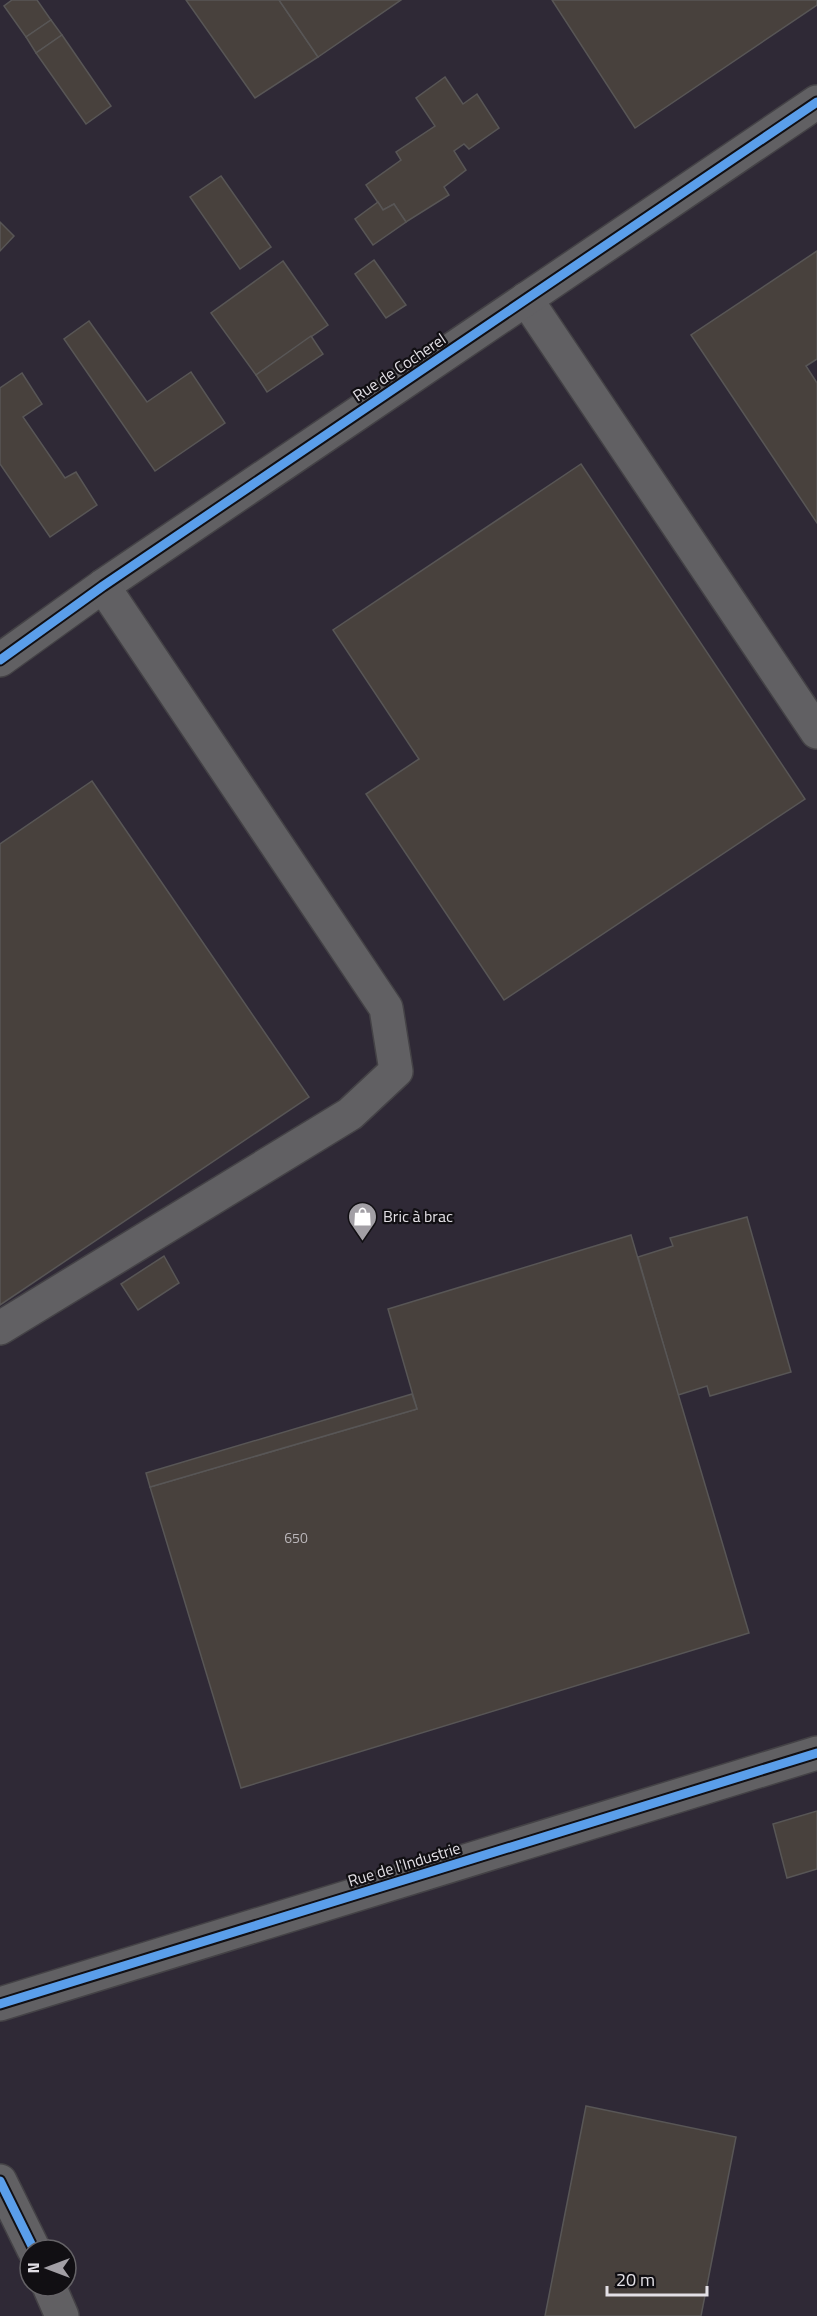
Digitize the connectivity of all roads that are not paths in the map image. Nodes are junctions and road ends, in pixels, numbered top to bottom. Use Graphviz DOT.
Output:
graph roads {
  1 [pos="817,102"];
  2 [pos="526,299"];
  3 [pos="102,586"];
  4 [pos="0,660"];
  5 [pos="817,732"];
  6 [pos="0,1328"];
  7 [pos="817,1753"];
  8 [pos="0,2004"];
  9 [pos="0,2181"];
  10 [pos="28,2238"];
  11 [pos="55,2298"];
  12 [pos="62,2316"];
  1 -- 2 [label="street, Rue de Cocherel"];
  2 -- 3 [label="street, Rue de Cocherel"];
  2 -- 5 [label="street"];
  3 -- 4 [label="street, Rue de Cocherel"];
  3 -- 6 [label="street"];
  7 -- 8 [label="street, Rue de l'Industrie"];
  9 -- 10 [label="street"];
  11 -- 12 [label="street"];
}
